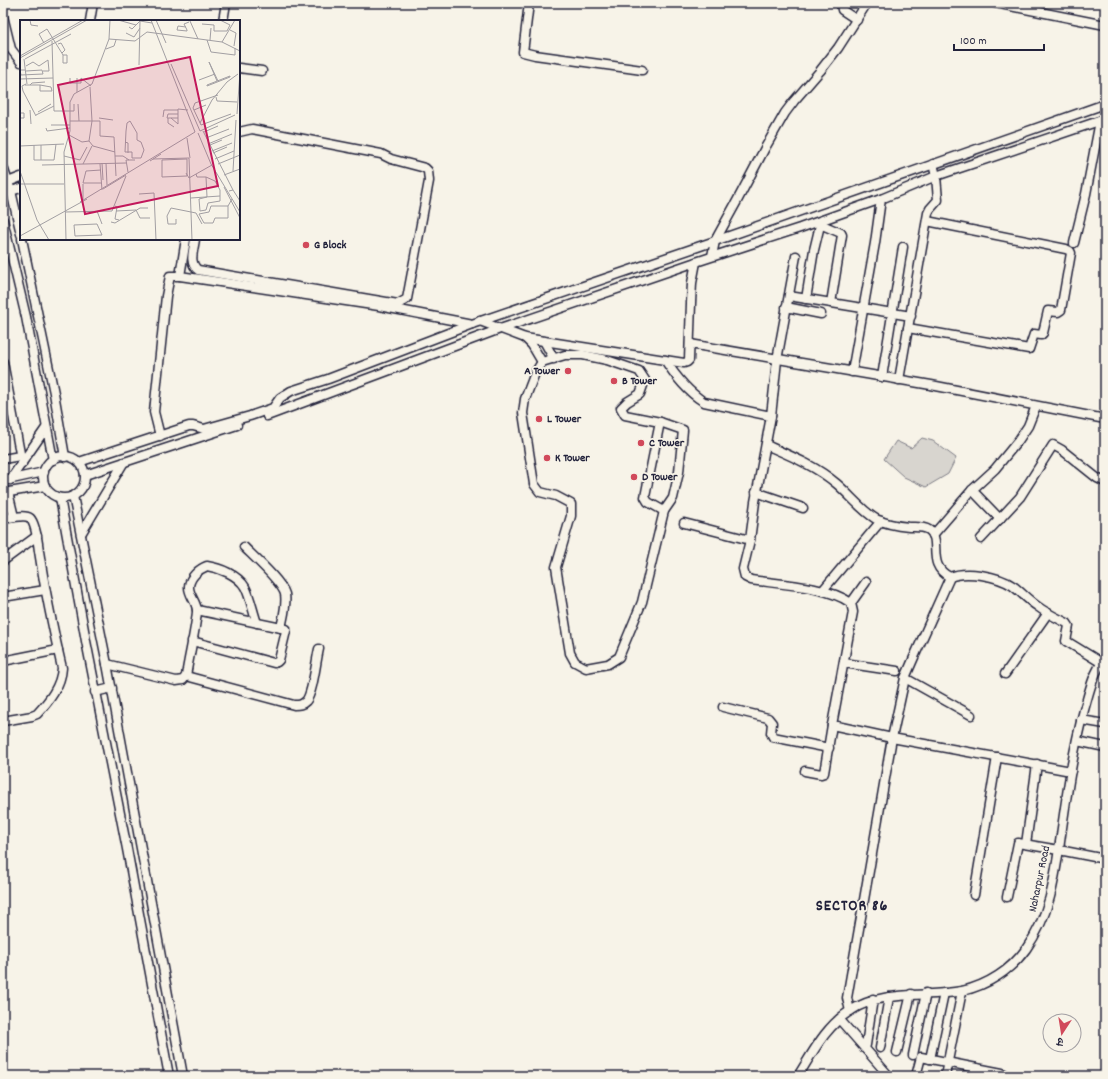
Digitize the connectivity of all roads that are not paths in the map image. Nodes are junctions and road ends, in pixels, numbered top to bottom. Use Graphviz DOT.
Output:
graph roads {
  1 [pos="93,3"];
  2 [pos="226,3"];
  3 [pos="529,3"];
  4 [pos="841,3"];
  5 [pos="867,3"];
  6 [pos="995,3"];
  7 [pos="1008,4"];
  8 [pos="3,16"];
  9 [pos="90,20"];
  10 [pos="223,20"];
  11 [pos="857,20"];
  12 [pos="1105,25"];
  13 [pos="20,61"];
  14 [pos="240,68"];
  15 [pos="642,70"];
  16 [pos="262,71"];
  17 [pos="1105,104"];
  18 [pos="1102,120"];
  19 [pos="240,132"];
  20 [pos="933,164"];
  21 [pos="3,167"];
  22 [pos="936,176"];
  23 [pos="20,177"];
  24 [pos="8,182"];
  25 [pos="20,188"];
  26 [pos="11,191"];
  27 [pos="881,199"];
  28 [pos="3,220"];
  29 [pos="926,221"];
  30 [pos="820,222"];
  31 [pos="20,230"];
  32 [pos="22,240"];
  33 [pos="186,240"];
  34 [pos="195,240"];
  35 [pos="715,241"];
  36 [pos="1074,243"];
  37 [pos="903,247"];
  38 [pos="712,256"];
  39 [pos="796,256"];
  40 [pos="696,262"];
  41 [pos="180,276"];
  42 [pos="789,296"];
  43 [pos="806,299"];
  44 [pos="831,303"];
  45 [pos="786,308"];
  46 [pos="863,309"];
  47 [pos="820,314"];
  48 [pos="892,314"];
  49 [pos="911,316"];
  50 [pos="476,322"];
  51 [pos="908,328"];
  52 [pos="500,329"];
  53 [pos="525,338"];
  54 [pos="544,341"];
  55 [pos="690,344"];
  56 [pos="554,358"];
  57 [pos="665,360"];
  58 [pos="777,360"];
  59 [pos="3,362"];
  60 [pos="542,362"];
  61 [pos="852,372"];
  62 [pos="882,377"];
  63 [pos="899,380"];
  64 [pos="7,404"];
  65 [pos="1036,406"];
  66 [pos="771,416"];
  67 [pos="1105,419"];
  68 [pos="660,422"];
  69 [pos="46,428"];
  70 [pos="160,436"];
  71 [pos="766,445"];
  72 [pos="65,457"];
  73 [pos="3,459"];
  74 [pos="21,460"];
  75 [pos="53,460"];
  76 [pos="79,462"];
  77 [pos="124,462"];
  78 [pos="44,472"];
  79 [pos="85,475"];
  80 [pos="28,477"];
  81 [pos="7,481"];
  82 [pos="1105,482"];
  83 [pos="45,486"];
  84 [pos="30,488"];
  85 [pos="972,490"];
  86 [pos="756,492"];
  87 [pos="5,493"];
  88 [pos="74,496"];
  89 [pos="60,498"];
  90 [pos="803,508"];
  91 [pos="664,511"];
  92 [pos="14,517"];
  93 [pos="3,519"];
  94 [pos="1000,519"];
  95 [pos="881,521"];
  96 [pos="684,523"];
  97 [pos="81,534"];
  98 [pos="933,535"];
  99 [pos="37,536"];
  100 [pos="981,539"];
  101 [pos="750,540"];
  102 [pos="244,547"];
  103 [pos="3,561"];
  104 [pos="950,577"];
  105 [pos="866,582"];
  106 [pos="44,590"];
  107 [pos="823,590"];
  108 [pos="3,597"];
  109 [pos="851,603"];
  110 [pos="197,610"];
  111 [pos="1048,613"];
  112 [pos="257,623"];
  113 [pos="281,628"];
  114 [pos="192,641"];
  115 [pos="318,649"];
  116 [pos="58,650"];
  117 [pos="3,661"];
  118 [pos="1103,661"];
  119 [pos="844,662"];
  120 [pos="107,664"];
  121 [pos="897,671"];
  122 [pos="1005,674"];
  123 [pos="186,676"];
  124 [pos="906,678"];
  125 [pos="112,688"];
  126 [pos="95,692"];
  127 [pos="723,707"];
  128 [pos="971,716"];
  129 [pos="1082,720"];
  130 [pos="3,721"];
  131 [pos="1105,724"];
  132 [pos="832,725"];
  133 [pos="892,738"];
  134 [pos="1077,741"];
  135 [pos="1105,747"];
  136 [pos="829,748"];
  137 [pos="997,757"];
  138 [pos="1037,764"];
  139 [pos="805,770"];
  140 [pos="1071,771"];
  141 [pos="1026,844"];
  142 [pos="1059,850"];
  143 [pos="1105,859"];
  144 [pos="974,895"];
  145 [pos="1007,897"];
  146 [pos="962,991"];
  147 [pos="944,993"];
  148 [pos="911,994"];
  149 [pos="926,994"];
  150 [pos="889,996"];
  151 [pos="873,999"];
  152 [pos="850,1011"];
  153 [pos="840,1020"];
  154 [pos="866,1045"];
  155 [pos="880,1048"];
  156 [pos="897,1052"];
  157 [pos="913,1055"];
  158 [pos="930,1059"];
  159 [pos="948,1062"];
  160 [pos="976,1072"];
  161 [pos="169,1076"];
  162 [pos="183,1076"];
  163 [pos="798,1076"];
  164 [pos="889,1076"];
  165 [pos="916,1076"];
  166 [pos="945,1076"];
  167 [pos="1005,1076"];
  1 -- 9 [label="street"];
  2 -- 10 [label="street"];
  3 -- 15 [label="street"];
  4 -- 11 [label="street"];
  5 -- 11 [label="street"];
  6 -- 7 [label="street"];
  7 -- 12 [label="street"];
  8 -- 13 [label="street"];
  11 -- 35 [label="street"];
  14 -- 16 [label="street"];
  17 -- 20 [label="street"];
  18 -- 22 [label="street"];
  18 -- 36 [label="street"];
  19 -- 34 [label="street"];
  20 -- 22 [label="street"];
  20 -- 35 [label="street"];
  21 -- 24 [label="street"];
  22 -- 27 [label="street"];
  22 -- 29 [label="street"];
  23 -- 24 [label="street"];
  24 -- 26 [label="street"];
  25 -- 26 [label="street"];
  26 -- 31 [label="street"];
  27 -- 30 [label="street"];
  27 -- 46 [label="street"];
  28 -- 69 [label="street"];
  29 -- 49 [label="street"];
  29 -- 51 [label="street"];
  30 -- 38 [label="street"];
  30 -- 43 [label="street"];
  30 -- 44 [label="street"];
  32 -- 72 [label="street"];
  33 -- 41 [label="street"];
  35 -- 38 [label="street"];
  35 -- 50 [label="street"];
  37 -- 48 [label="street"];
  38 -- 40 [label="street"];
  39 -- 42 [label="street"];
  40 -- 52 [label="street"];
  40 -- 55 [label="street"];
  41 -- 50 [label="street"];
  41 -- 70 [label="street"];
  42 -- 43 [label="street"];
  42 -- 45 [label="street"];
  43 -- 44 [label="street"];
  44 -- 46 [label="street"];
  45 -- 47 [label="street"];
  45 -- 58 [label="street"];
  46 -- 48 [label="street"];
  46 -- 61 [label="street"];
  48 -- 49 [label="street"];
  48 -- 62 [label="street"];
  49 -- 51 [label="street"];
  50 -- 52 [label="street"];
  50 -- 70 [label="street"];
  51 -- 63 [label="street"];
  52 -- 53 [label="street"];
  52 -- 77 [label="street"];
  53 -- 54 [label="street"];
  53 -- 60 [label="street"];
  54 -- 56 [label="street"];
  54 -- 57 [label="street"];
  55 -- 57 [label="street"];
  55 -- 58 [label="street"];
  56 -- 60 [label="street"];
  56 -- 68 [label="street"];
  57 -- 66 [label="street"];
  58 -- 61 [label="street"];
  58 -- 66 [label="street"];
  59 -- 64 [label="street"];
  60 -- 91 [label="street"];
  61 -- 62 [label="street"];
  62 -- 63 [label="street"];
  63 -- 65 [label="street"];
  64 -- 74 [label="street"];
  65 -- 67 [label="street"];
  65 -- 85 [label="street"];
  66 -- 71 [label="street"];
  68 -- 91 [label="street"];
  68 -- 91 [label="street"];
  69 -- 74 [label="street"];
  69 -- 75 [label="street"];
  70 -- 76 [label="street"];
  71 -- 86 [label="street"];
  71 -- 95 [label="street"];
  72 -- 75 [label="street"];
  72 -- 76 [label="street"];
  73 -- 74 [label="street"];
  74 -- 81 [label="street"];
  75 -- 78 [label="street"];
  76 -- 79 [label="street"];
  77 -- 79 [label="street"];
  77 -- 97 [label="street"];
  78 -- 80 [label="street"];
  78 -- 83 [label="street"];
  79 -- 88 [label="street"];
  80 -- 81 [label="street"];
  80 -- 84 [label="street"];
  82 -- 94 [label="street"];
  83 -- 84 [label="street"];
  83 -- 89 [label="street"];
  84 -- 87 [label="street"];
  85 -- 94 [label="street"];
  85 -- 98 [label="street"];
  86 -- 90 [label="street"];
  86 -- 101 [label="street"];
  87 -- 92 [label="street"];
  88 -- 89 [label="street"];
  88 -- 97 [label="street"];
  89 -- 126 [label="street"];
  92 -- 93 [label="street"];
  92 -- 99 [label="street"];
  94 -- 100 [label="street"];
  95 -- 98 [label="street"];
  95 -- 107 [label="street"];
  96 -- 101 [label="street"];
  97 -- 120 [label="street"];
  98 -- 104 [label="street"];
  99 -- 103 [label="street"];
  99 -- 106 [label="street"];
  101 -- 107 [label="street"];
  102 -- 113 [label="street"];
  104 -- 111 [label="street"];
  104 -- 124 [label="street"];
  105 -- 109 [label="street"];
  106 -- 108 [label="street"];
  106 -- 116 [label="street"];
  107 -- 109 [label="street"];
  109 -- 119 [label="street"];
  110 -- 112 [label="street"];
  110 -- 112 [label="street"];
  110 -- 114 [label="street"];
  111 -- 118 [label="street"];
  111 -- 122 [label="street"];
  112 -- 113 [label="street"];
  113 -- 114 [label="street"];
  114 -- 123 [label="street"];
  115 -- 123 [label="street"];
  116 -- 117 [label="street"];
  116 -- 130 [label="street"];
  118 -- 129 [label="street, Naharpur Road"];
  119 -- 121 [label="street"];
  119 -- 132 [label="street"];
  120 -- 123 [label="street"];
  120 -- 125 [label="street"];
  124 -- 128 [label="street"];
  124 -- 133 [label="street"];
  125 -- 126 [label="street"];
  125 -- 162 [label="street"];
  126 -- 161 [label="street"];
  127 -- 136 [label="street"];
  129 -- 131 [label="street"];
  129 -- 134 [label="street, Naharpur Road"];
  132 -- 133 [label="street"];
  132 -- 136 [label="street"];
  133 -- 137 [label="street"];
  133 -- 152 [label="street"];
  134 -- 135 [label="street"];
  134 -- 140 [label="street, Naharpur Road"];
  136 -- 139 [label="street"];
  137 -- 138 [label="street"];
  137 -- 144 [label="street"];
  138 -- 140 [label="street"];
  138 -- 141 [label="street"];
  140 -- 142 [label="street, Naharpur Road"];
  141 -- 142 [label="street"];
  141 -- 145 [label="street"];
  142 -- 143 [label="street"];
  142 -- 146 [label="street, Naharpur Road"];
  146 -- 147 [label="street, Naharpur Road"];
  146 -- 159 [label="street"];
  147 -- 149 [label="street, Naharpur Road"];
  147 -- 158 [label="street"];
  148 -- 149 [label="street, Naharpur Road"];
  148 -- 150 [label="street, Naharpur Road"];
  148 -- 156 [label="street"];
  149 -- 157 [label="street"];
  150 -- 151 [label="street, Naharpur Road"];
  150 -- 155 [label="street"];
  151 -- 152 [label="street, Naharpur Road"];
  151 -- 154 [label="street"];
  152 -- 153 [label="street, Naharpur Road"];
  153 -- 163 [label="street, Naharpur Road"];
  153 -- 164 [label="street"];
  158 -- 159 [label="street"];
  158 -- 165 [label="street"];
  159 -- 160 [label="street"];
  159 -- 166 [label="street"];
  160 -- 167 [label="street"];
}
